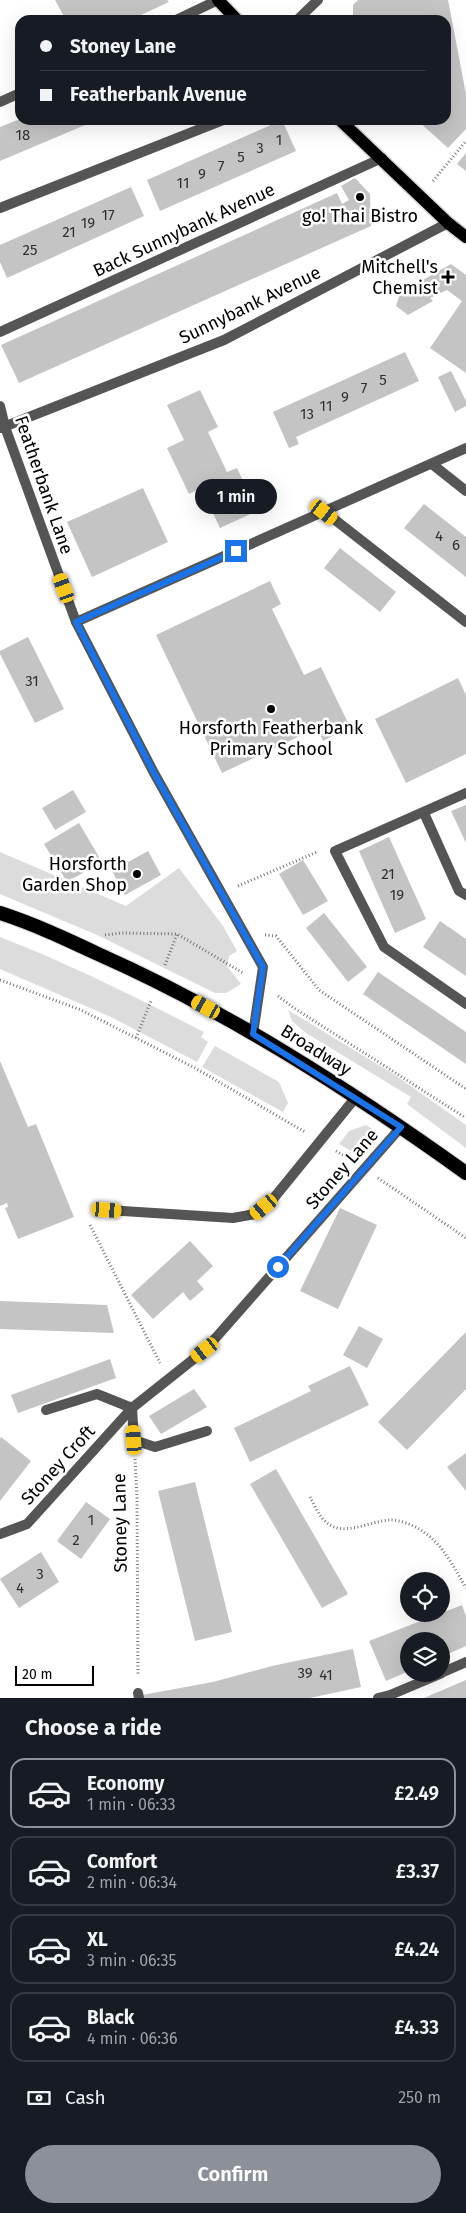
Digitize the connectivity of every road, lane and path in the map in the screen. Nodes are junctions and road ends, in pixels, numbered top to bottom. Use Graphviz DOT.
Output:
graph roads {
  1 [pos="218,0"];
  2 [pos="318,0"];
  3 [pos="186,15"];
  4 [pos="232,15"];
  5 [pos="302,15"];
  6 [pos="15,95"];
  7 [pos="0,102"];
  8 [pos="210,125"];
  9 [pos="346,125"];
  10 [pos="466,141"];
  11 [pos="382,158"];
  12 [pos="420,196"];
  13 [pos="0,208"];
  14 [pos="448,223"];
  15 [pos="466,237"];
  16 [pos="0,332"];
  17 [pos="0,406"];
  18 [pos="3,428"];
  19 [pos="466,448"];
  20 [pos="432,464"];
  21 [pos="466,491"];
  22 [pos="324,512"];
  23 [pos="76,622"];
  24 [pos="466,622"];
  25 [pos="466,793"];
  26 [pos="424,813"];
  27 [pos="335,851"];
  28 [pos="221,894"];
  29 [pos="466,895"];
  30 [pos="0,913"];
  31 [pos="243,932"];
  32 [pos="0,980"];
  33 [pos="466,1004"];
  34 [pos="253,1034"];
  35 [pos="466,1089"];
  36 [pos="356,1097"];
  37 [pos="401,1127"];
  38 [pos="321,1141"];
  39 [pos="364,1169"];
  40 [pos="466,1174"];
  41 [pos="107,1210"];
  42 [pos="90,1225"];
  43 [pos="466,1238"];
  44 [pos="168,1379"];
  45 [pos="132,1408"];
  46 [pos="46,1410"];
  47 [pos="207,1431"];
  48 [pos="134,1440"];
  49 [pos="310,1497"];
  50 [pos="0,1534"];
  51 [pos="466,1588"];
  52 [pos="466,1662"];
  53 [pos="450,1670"];
  54 [pos="422,1682"];
  55 [pos="138,1696"];
  56 [pos="378,1698"];
  1 -- 3 [label="street"];
  1 -- 4 [label="main road"];
  2 -- 5 [label="street"];
  6 -- 7 [label="street"];
  8 -- 13 [label="street"];
  9 -- 11 [label="main road"];
  10 -- 12 [label="path"];
  11 -- 12 [label="main road"];
  11 -- 16 [label="street, Back Sunnybank Avenue"];
  12 -- 14 [label="main road"];
  14 -- 15 [label="main road"];
  14 -- 18 [label="street, Sunnybank Avenue"];
  17 -- 18 [label="street, Featherbank Lane"];
  18 -- 23 [label="street, Featherbank Lane"];
  19 -- 20 [label="street"];
  20 -- 21 [label="street"];
  20 -- 22 [label="street"];
  22 -- 23 [label="street"];
  22 -- 24 [label="street"];
  23 -- 28 [label="street, Featherbank Lane"];
  25 -- 26 [label="street"];
  26 -- 27 [label="street"];
  26 -- 29 [label="street"];
  27 -- 28 [label="path"];
  27 -- 33 [label="street"];
  28 -- 31 [label="street, Featherbank Lane"];
  30 -- 34 [label="highway, Broadway"];
  31 -- 34 [label="street, Featherbank Lane"];
  31 -- 35 [label="path"];
  32 -- 38 [label="path"];
  34 -- 36 [label="highway, Broadway"];
  36 -- 37 [label="highway, Broadway"];
  36 -- 38 [label="street"];
  37 -- 39 [label="street, Stoney Lane"];
  37 -- 40 [label="highway, Broadway"];
  38 -- 39 [label="path"];
  38 -- 41 [label="street"];
  39 -- 43 [label="path"];
  39 -- 44 [label="street, Stoney Lane"];
  42 -- 44 [label="path"];
  44 -- 45 [label="street, Stoney Lane"];
  45 -- 46 [label="street"];
  45 -- 48 [label="street"];
  45 -- 50 [label="street, Stoney Croft"];
  47 -- 48 [label="street"];
  48 -- 55 [label="path, Stoney Lane"];
  49 -- 51 [label="path"];
  52 -- 53 [label="street"];
  54 -- 56 [label="street"];
}
